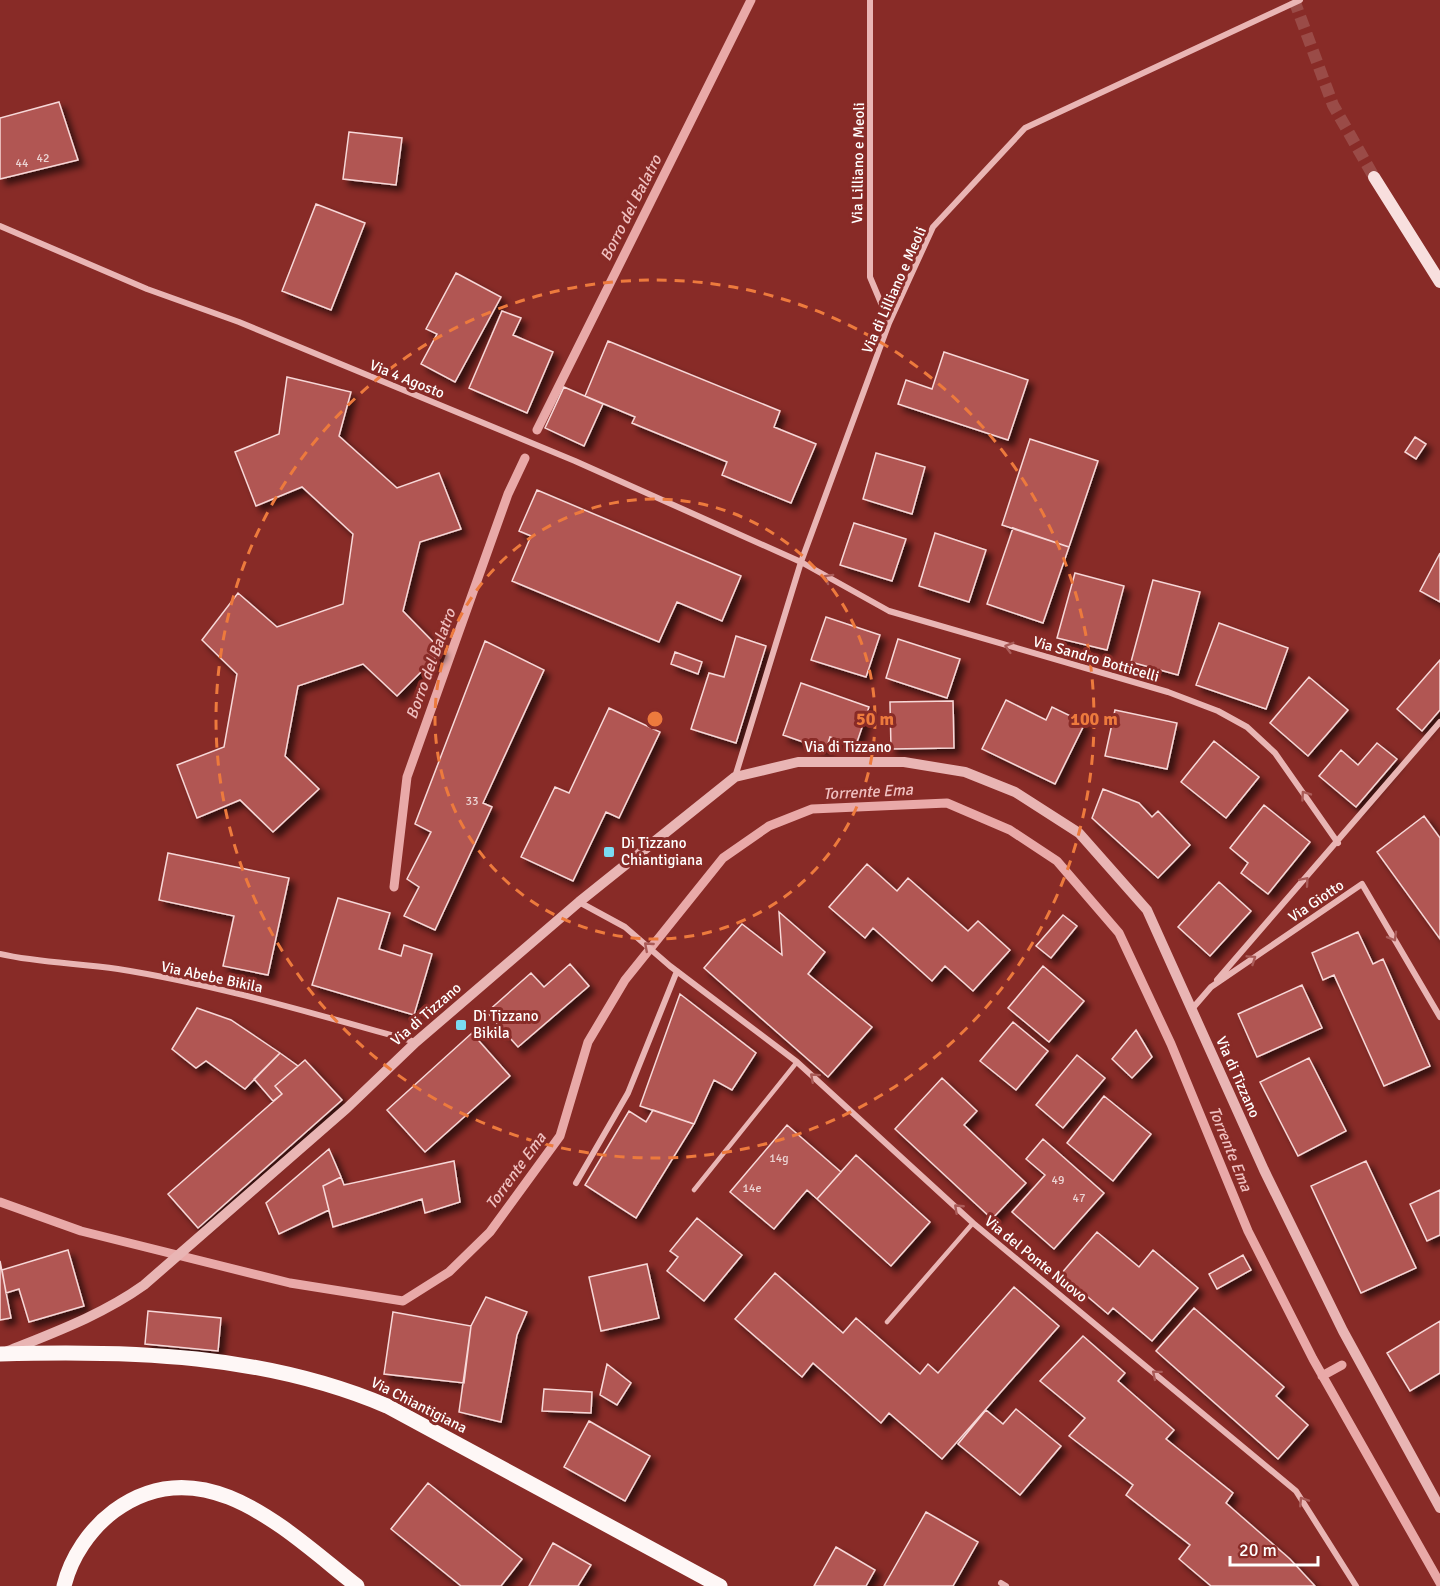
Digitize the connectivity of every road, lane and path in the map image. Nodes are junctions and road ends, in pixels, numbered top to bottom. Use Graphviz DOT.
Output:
graph roads {
  1 [pos="870,0"];
  2 [pos="1300,0"];
  3 [pos="1374,177"];
  4 [pos="0,226"];
  5 [pos="1440,282"];
  6 [pos="889,322"];
  7 [pos="801,562"];
  8 [pos="1440,722"];
  9 [pos="735,777"];
  10 [pos="1338,843"];
  11 [pos="579,902"];
  12 [pos="0,954"];
  13 [pos="678,971"];
  14 [pos="1211,987"];
  15 [pos="1191,1010"];
  16 [pos="1440,1017"];
  17 [pos="416,1041"];
  18 [pos="797,1062"];
  19 [pos="576,1183"];
  20 [pos="694,1190"];
  21 [pos="973,1223"];
  22 [pos="887,1322"];
  23 [pos="1,1354"];
  24 [pos="1440,1508"];
  25 [pos="64,1586"];
  26 [pos="357,1586"];
  27 [pos="720,1586"];
  28 [pos="1356,1586"];
  1 -- 6 [label="street, Via Lilliano e Meoli"];
  2 -- 6 [label="street, Via di Lilliano e Meoli"];
  3 -- 5 [label="main road"];
  4 -- 7 [label="street, Via 4 Agosto"];
  6 -- 7 [label="street, Via di Lilliano e Meoli"];
  7 -- 9 [label="street, Via di Lilliano e Meoli"];
  10 -- 7 [label="street, Via Sandro Botticelli, one-way"];
  8 -- 10 [label="street"];
  9 -- 11 [label="street, Via di Tizzano"];
  9 -- 15 [label="street, Via di Tizzano"];
  14 -- 10 [label="street, one-way"];
  13 -- 11 [label="street, Via del Ponte Nuovo, one-way"];
  11 -- 17 [label="street, Via di Tizzano"];
  12 -- 17 [label="street, Via Abebe Bikila"];
  13 -- 18 [label="street, Via del Ponte Nuovo"];
  13 -- 19 [label="street"];
  14 -- 15 [label="street, Via Giotto"];
  14 -- 16 [label="street, Via Giotto, one-way"];
  15 -- 24 [label="street, Via di Tizzano"];
  17 -- 23 [label="street, Via di Tizzano"];
  18 -- 20 [label="lane"];
  21 -- 18 [label="street, Via del Ponte Nuovo, one-way"];
  21 -- 22 [label="lane"];
  28 -- 21 [label="street, Via del Ponte Nuovo, one-way"];
  23 -- 27 [label="main road, Via Chiantigiana"];
  25 -- 26 [label="main road"];
}
